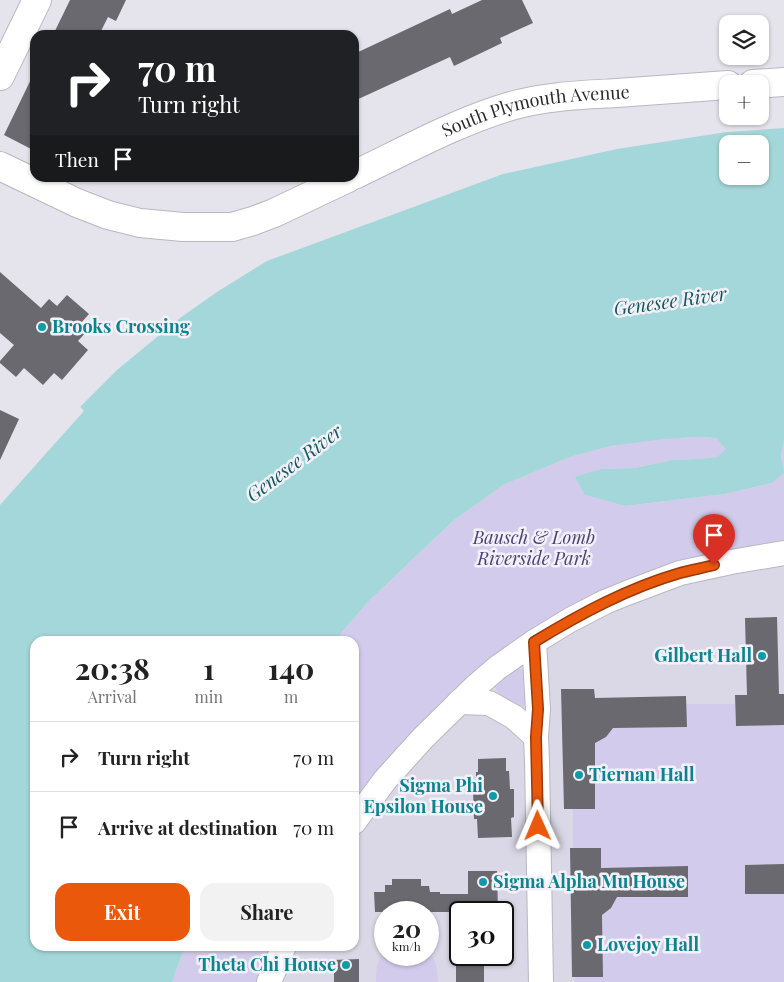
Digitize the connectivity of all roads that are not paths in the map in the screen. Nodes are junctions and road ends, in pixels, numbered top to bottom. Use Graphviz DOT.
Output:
graph roads {
  1 [pos="37,0"];
  2 [pos="0,76"];
  3 [pos="784,82"];
  4 [pos="769,83"];
  5 [pos="719,86"];
  6 [pos="0,166"];
  7 [pos="359,173"];
  8 [pos="30,180"];
  9 [pos="33,182"];
  10 [pos="340,182"];
  11 [pos="0,185"];
  12 [pos="232,227"];
  13 [pos="784,553"];
  14 [pos="534,642"];
  15 [pos="458,702"];
  16 [pos="536,737"];
  17 [pos="359,815"];
  18 [pos="282,951"];
  19 [pos="268,982"];
  20 [pos="541,982"];
  1 -- 2 [label="main road"];
  3 -- 4 [label="main road"];
  5 -- 7 [label="main road, South Plymouth Avenue"];
  6 -- 8 [label="main road"];
  9 -- 12 [label="main road"];
  10 -- 12 [label="main road"];
  11 -- 12 [label="main road"];
  13 -- 14 [label="street"];
  14 -- 15 [label="street"];
  14 -- 16 [label="street"];
  15 -- 16 [label="street"];
  15 -- 17 [label="street"];
  16 -- 20 [label="street"];
  18 -- 19 [label="street"];
}
